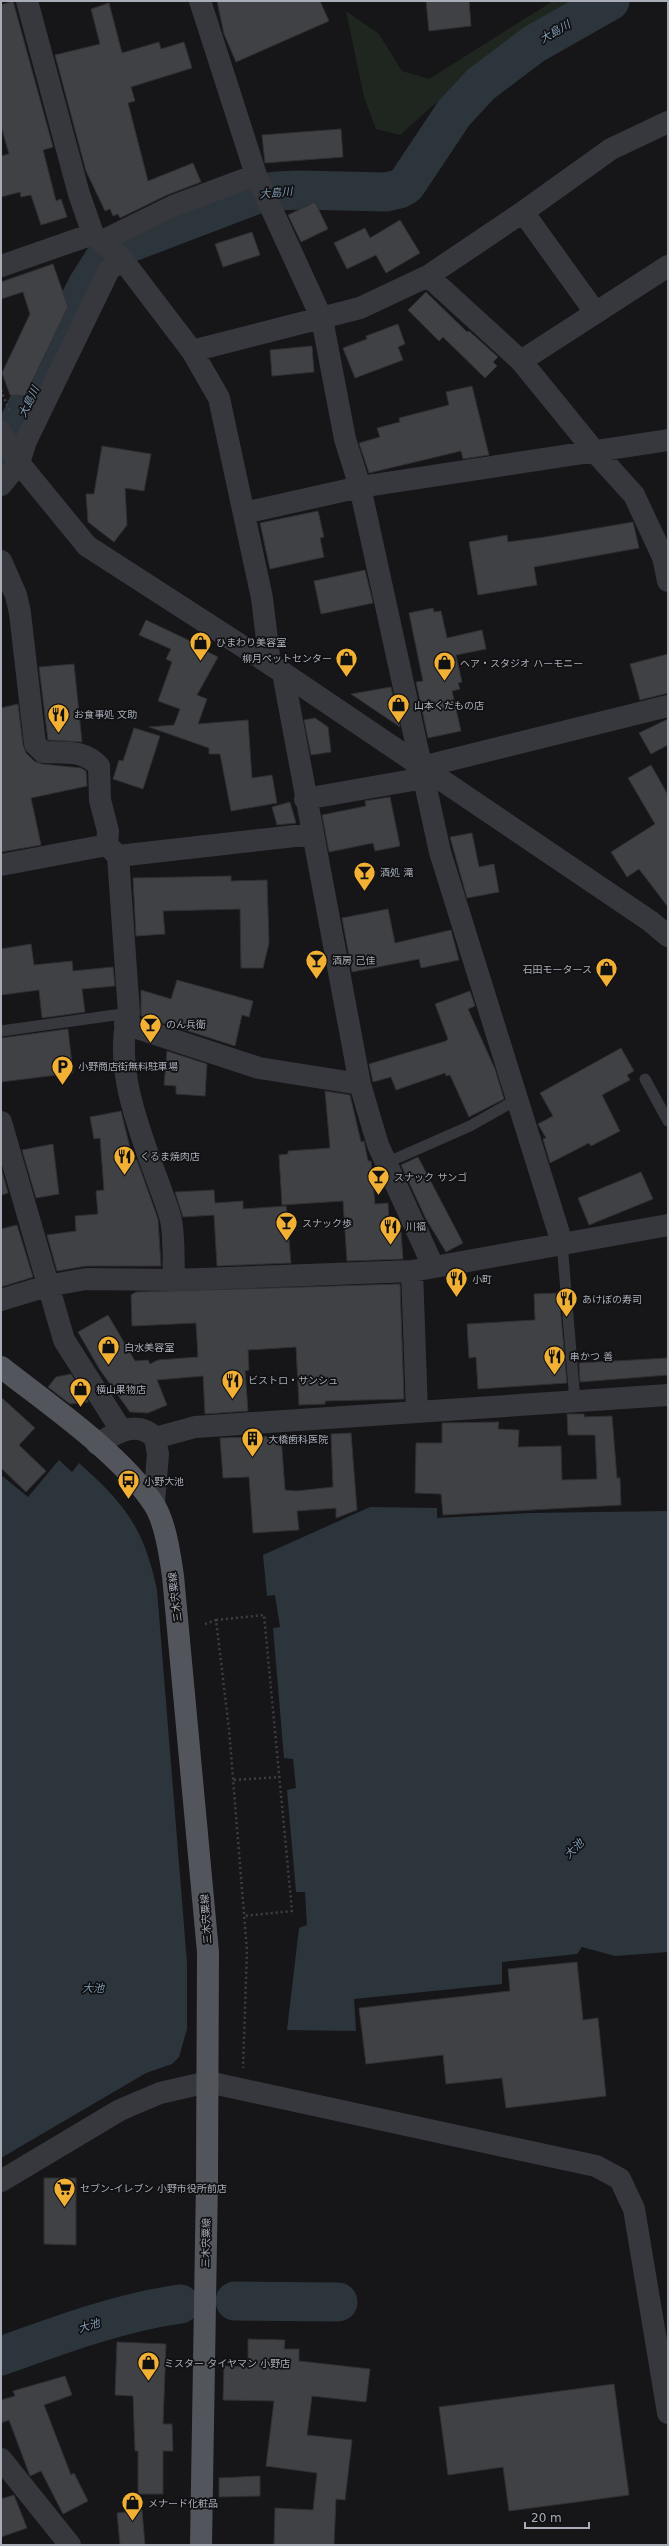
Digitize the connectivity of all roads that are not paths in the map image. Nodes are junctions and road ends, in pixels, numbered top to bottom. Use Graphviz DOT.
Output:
graph roads {
  1 [pos="27,1"];
  2 [pos="200,1"];
  3 [pos="668,122"];
  4 [pos="256,175"];
  5 [pos="523,212"];
  6 [pos="106,245"];
  7 [pos="1,266"];
  8 [pos="668,266"];
  9 [pos="428,276"];
  10 [pos="595,312"];
  11 [pos="322,318"];
  12 [pos="192,351"];
  13 [pos="521,361"];
  14 [pos="1,432"];
  15 [pos="668,440"];
  16 [pos="596,453"];
  17 [pos="18,463"];
  18 [pos="1,485"];
  19 [pos="360,487"];
  20 [pos="244,513"];
  21 [pos="1,561"];
  22 [pos="668,581"];
  23 [pos="277,669"];
  24 [pos="668,706"];
  25 [pos="423,772"];
  26 [pos="305,799"];
  27 [pos="312,834"];
  28 [pos="113,850"];
  29 [pos="1,866"];
  30 [pos="668,936"];
  31 [pos="127,1018"];
  32 [pos="1,1031"];
  33 [pos="645,1079"];
  34 [pos="360,1084"];
  35 [pos="516,1100"];
  36 [pos="668,1121"];
  37 [pos="1,1122"];
  38 [pos="386,1162"];
  39 [pos="668,1225"];
  40 [pos="562,1243"];
  41 [pos="433,1266"];
  42 [pos="412,1271"];
  43 [pos="174,1280"];
  44 [pos="47,1286"];
  45 [pos="1,1300"];
  46 [pos="1,1366"];
  47 [pos="668,1395"];
  48 [pos="575,1401"];
  49 [pos="417,1412"];
  50 [pos="122,1430"];
  51 [pos="155,1438"];
  52 [pos="97,1444"];
  53 [pos="154,1503"];
  54 [pos="208,2082"];
  55 [pos="1,2181"];
  56 [pos="668,2413"];
  57 [pos="1,2459"];
  58 [pos="70,2545"];
  59 [pos="201,2545"];
  1 -- 6 [label="street"];
  2 -- 4 [label="street"];
  3 -- 5 [label="street"];
  4 -- 6 [label="street"];
  4 -- 11 [label="street"];
  5 -- 9 [label="street"];
  5 -- 10 [label="street"];
  6 -- 7 [label="street"];
  6 -- 12 [label="street"];
  6 -- 17 [label="street"];
  8 -- 10 [label="street"];
  9 -- 11 [label="street"];
  9 -- 13 [label="street"];
  10 -- 13 [label="street"];
  11 -- 12 [label="street"];
  11 -- 19 [label="street"];
  12 -- 20 [label="street"];
  13 -- 16 [label="street"];
  14 -- 17 [label="street"];
  15 -- 16 [label="street"];
  16 -- 19 [label="street"];
  16 -- 22 [label="street"];
  17 -- 18 [label="street"];
  17 -- 23 [label="street"];
  19 -- 20 [label="street"];
  19 -- 25 [label="street"];
  20 -- 23 [label="street"];
  21 -- 28 [label="street"];
  23 -- 25 [label="street"];
  23 -- 26 [label="street"];
  24 -- 25 [label="street"];
  25 -- 26 [label="street"];
  25 -- 30 [label="street"];
  25 -- 35 [label="street"];
  26 -- 27 [label="street"];
  27 -- 28 [label="street"];
  27 -- 34 [label="street"];
  28 -- 29 [label="street"];
  28 -- 31 [label="street"];
  31 -- 32 [label="lane"];
  31 -- 34 [label="street"];
  31 -- 43 [label="street"];
  33 -- 36 [label="lane"];
  34 -- 38 [label="street"];
  35 -- 38 [label="lane"];
  35 -- 40 [label="street"];
  37 -- 44 [label="street"];
  38 -- 41 [label="street"];
  39 -- 40 [label="street"];
  40 -- 41 [label="street"];
  40 -- 48 [label="lane"];
  41 -- 42 [label="street"];
  42 -- 43 [label="street"];
  42 -- 49 [label="street"];
  43 -- 44 [label="street"];
  44 -- 45 [label="street"];
  44 -- 50 [label="street"];
  46 -- 52 [label="main road, 三木宍粟線"];
  47 -- 48 [label="street"];
  48 -- 49 [label="street"];
  49 -- 51 [label="street"];
  50 -- 51 [label="street"];
  50 -- 52 [label="street"];
  51 -- 53 [label="street"];
  52 -- 53 [label="main road, 三木宍粟線"];
  53 -- 54 [label="main road, 三木宍粟線"];
  54 -- 55 [label="street"];
  54 -- 56 [label="street"];
  54 -- 59 [label="main road, 三木宍粟線"];
  57 -- 58 [label="street"];
}
